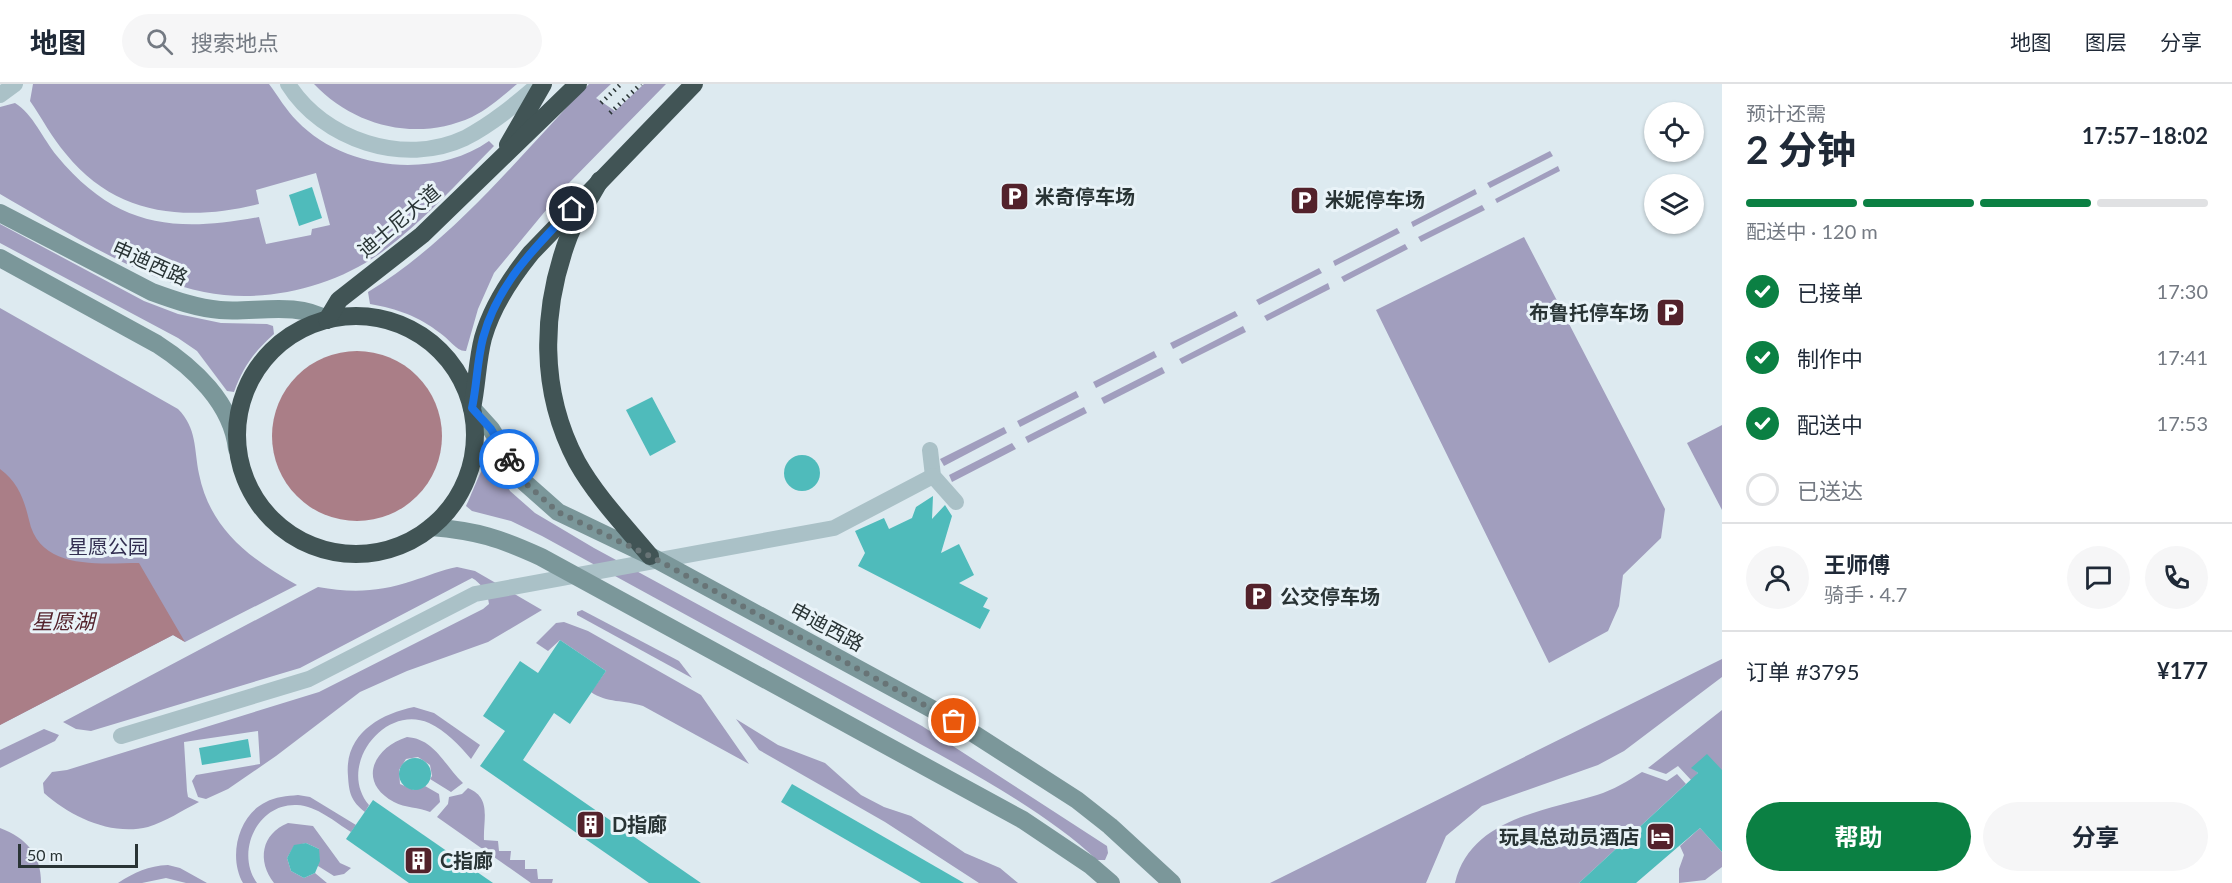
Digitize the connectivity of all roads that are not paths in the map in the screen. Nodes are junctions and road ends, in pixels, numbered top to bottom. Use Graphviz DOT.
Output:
graph roads {
  1 [pos="15,84"];
  2 [pos="281,84"];
  3 [pos="288,84"];
  4 [pos="541,84"];
  5 [pos="578,84"];
  6 [pos="694,84"];
  7 [pos="0,95"];
  8 [pos="312,113"];
  9 [pos="501,157"];
  10 [pos="600,180"];
  11 [pos="0,213"];
  12 [pos="0,258"];
  13 [pos="327,320"];
  14 [pos="472,408"];
  15 [pos="237,449"];
  16 [pos="930,450"];
  17 [pos="933,476"];
  18 [pos="956,502"];
  19 [pos="431,527"];
  20 [pos="650,556"];
  21 [pos="121,736"];
  22 [pos="1111,883"];
  23 [pos="1172,883"];
  1 -- 7 [label="street"];
  2 -- 8 [label="street"];
  3 -- 8 [label="street"];
  4 -- 8 [label="street"];
  4 -- 9 [label="highway, 迪士尼大道"];
  5 -- 9 [label="highway, 迪士尼大道"];
  6 -- 10 [label="highway"];
  9 -- 13 [label="highway, 迪士尼大道"];
  10 -- 14 [label="highway"];
  10 -- 20 [label="highway"];
  11 -- 13 [label="street, 申迪西路"];
  12 -- 15 [label="street"];
  13 -- 14 [label="highway"];
  13 -- 15 [label="highway"];
  14 -- 19 [label="highway"];
  14 -- 20 [label="street, 申迪西路"];
  15 -- 19 [label="highway"];
  16 -- 17 [label="street"];
  17 -- 18 [label="street"];
  17 -- 21 [label="street"];
  19 -- 22 [label="street"];
  20 -- 23 [label="street, 申迪西路"];
}
